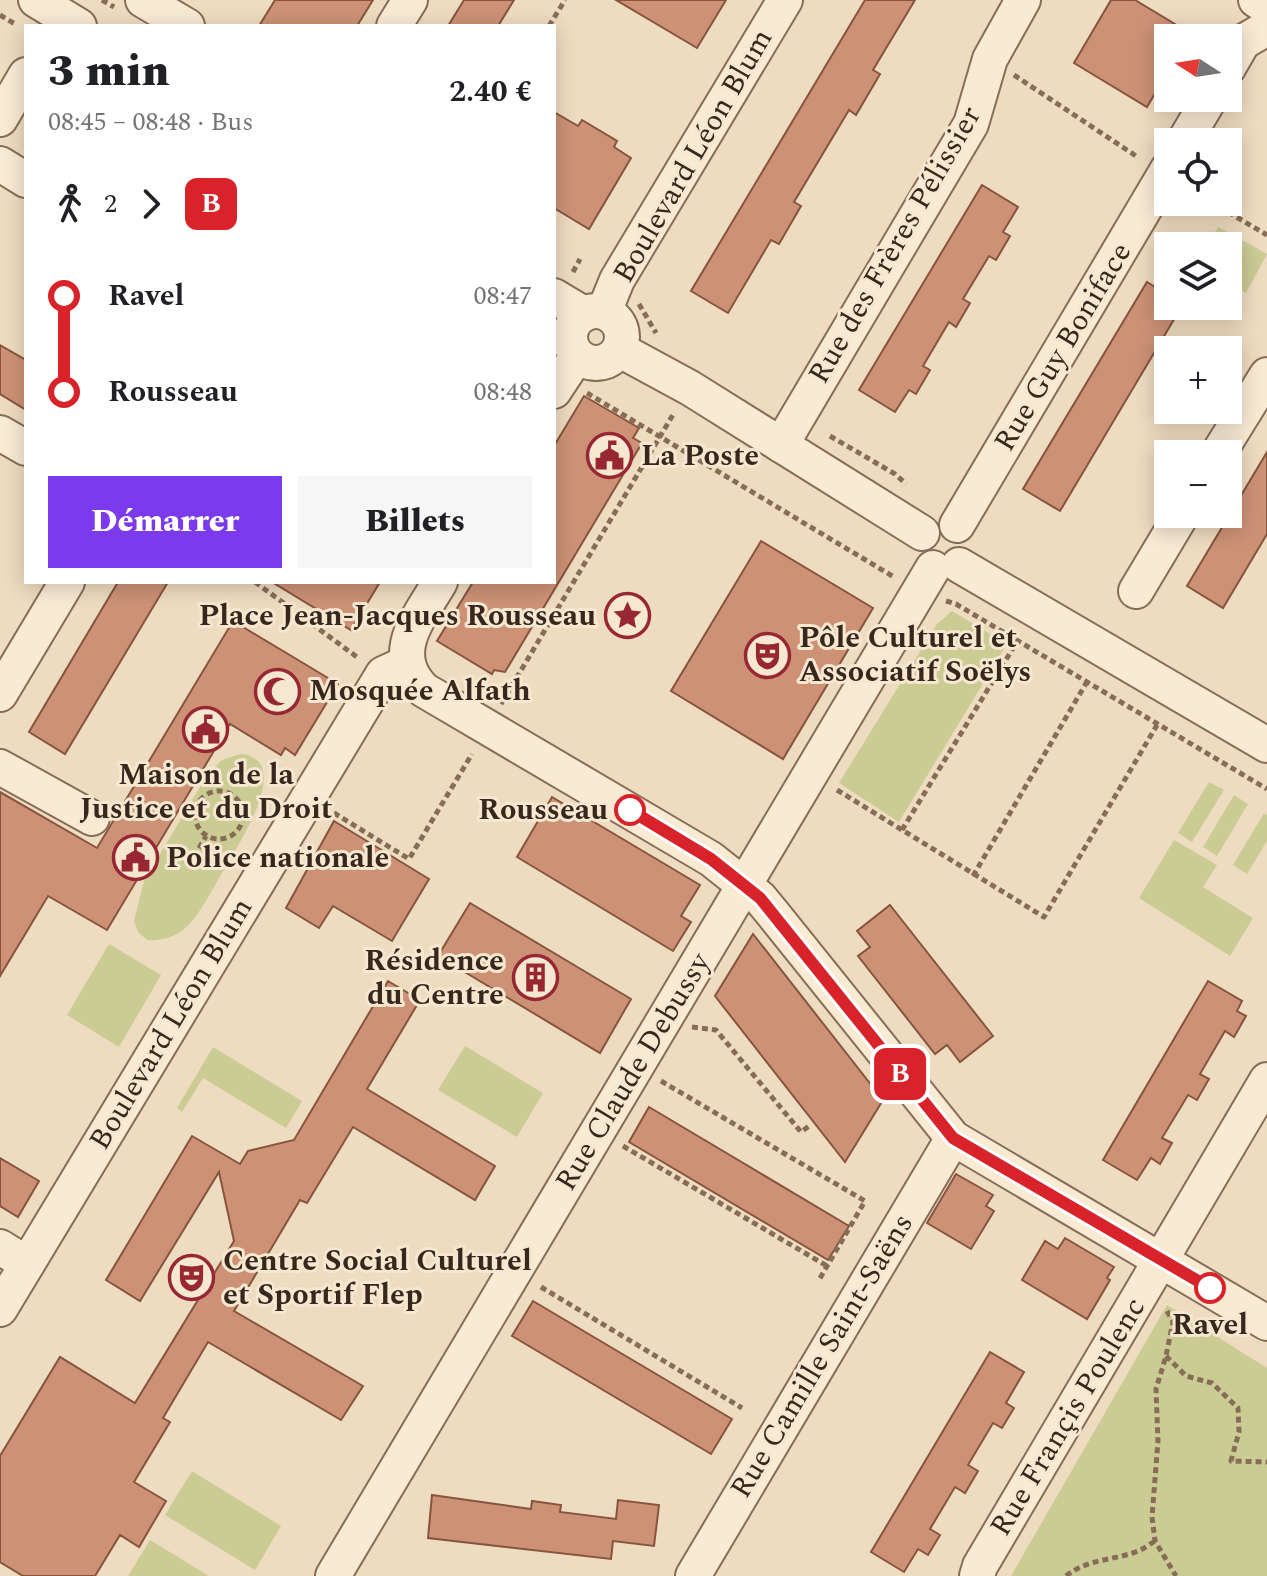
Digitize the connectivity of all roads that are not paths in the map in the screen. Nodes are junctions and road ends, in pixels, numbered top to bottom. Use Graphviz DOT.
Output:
graph roads {
  1 [pos="143,0"];
  2 [pos="410,0"];
  3 [pos="785,0"];
  4 [pos="1023,0"];
  5 [pos="1256,0"];
  6 [pos="1267,7"];
  7 [pos="184,24"];
  8 [pos="395,24"];
  9 [pos="1267,28"];
  10 [pos="1242,44"];
  11 [pos="24,78"];
  12 [pos="0,119"];
  13 [pos="0,164"];
  14 [pos="24,179"];
  15 [pos="1154,193"];
  16 [pos="556,301"];
  17 [pos="572,343"];
  18 [pos="1267,375"];
  19 [pos="0,433"];
  20 [pos="1227,440"];
  21 [pos="781,445"];
  22 [pos="24,447"];
  23 [pos="1174,528"];
  24 [pos="947,559"];
  25 [pos="66,584"];
  26 [pos="439,584"];
  27 [pos="1136,591"];
  28 [pos="395,669"];
  29 [pos="0,694"];
  30 [pos="1267,722"];
  31 [pos="1267,745"];
  32 [pos="0,767"];
  33 [pos="92,818"];
  34 [pos="745,886"];
  35 [pos="1267,1080"];
  36 [pos="953,1138"];
  37 [pos="14,1256"];
  38 [pos="1161,1258"];
  39 [pos="0,1309"];
  40 [pos="1267,1323"];
  41 [pos="336,1575"];
  42 [pos="693,1576"];
  43 [pos="977,1576"];
  1 -- 7 [label="street"];
  2 -- 8 [label="street"];
  3 -- 17 [label="street, Boulevard Léon Blum"];
  4 -- 21 [label="street, Rue des Frères Pélissier"];
  5 -- 6 [label="street"];
  9 -- 10 [label="street"];
  11 -- 12 [label="street"];
  13 -- 14 [label="street"];
  15 -- 24 [label="street, Rue Guy Boniface"];
  16 -- 17 [label="street"];
  17 -- 21 [label="street"];
  18 -- 20 [label="street"];
  19 -- 22 [label="street"];
  21 -- 24 [label="street"];
  23 -- 27 [label="street"];
  24 -- 30 [label="street"];
  24 -- 31 [label="street"];
  24 -- 34 [label="street, Rue Claude Debussy"];
  25 -- 29 [label="street"];
  26 -- 28 [label="street, Boulevard Léon Blum"];
  28 -- 34 [label="street"];
  28 -- 37 [label="street, Boulevard Léon Blum"];
  32 -- 33 [label="street"];
  34 -- 36 [label="street"];
  34 -- 41 [label="street, Rue Claude Debussy"];
  35 -- 38 [label="street, Rue Françis Poulenc"];
  36 -- 38 [label="street"];
  36 -- 42 [label="street, Rue Camille Saint-Saëns"];
  37 -- 39 [label="street, Boulevard Léon Blum"];
  38 -- 40 [label="street"];
  38 -- 43 [label="street, Rue Françis Poulenc"];
}
